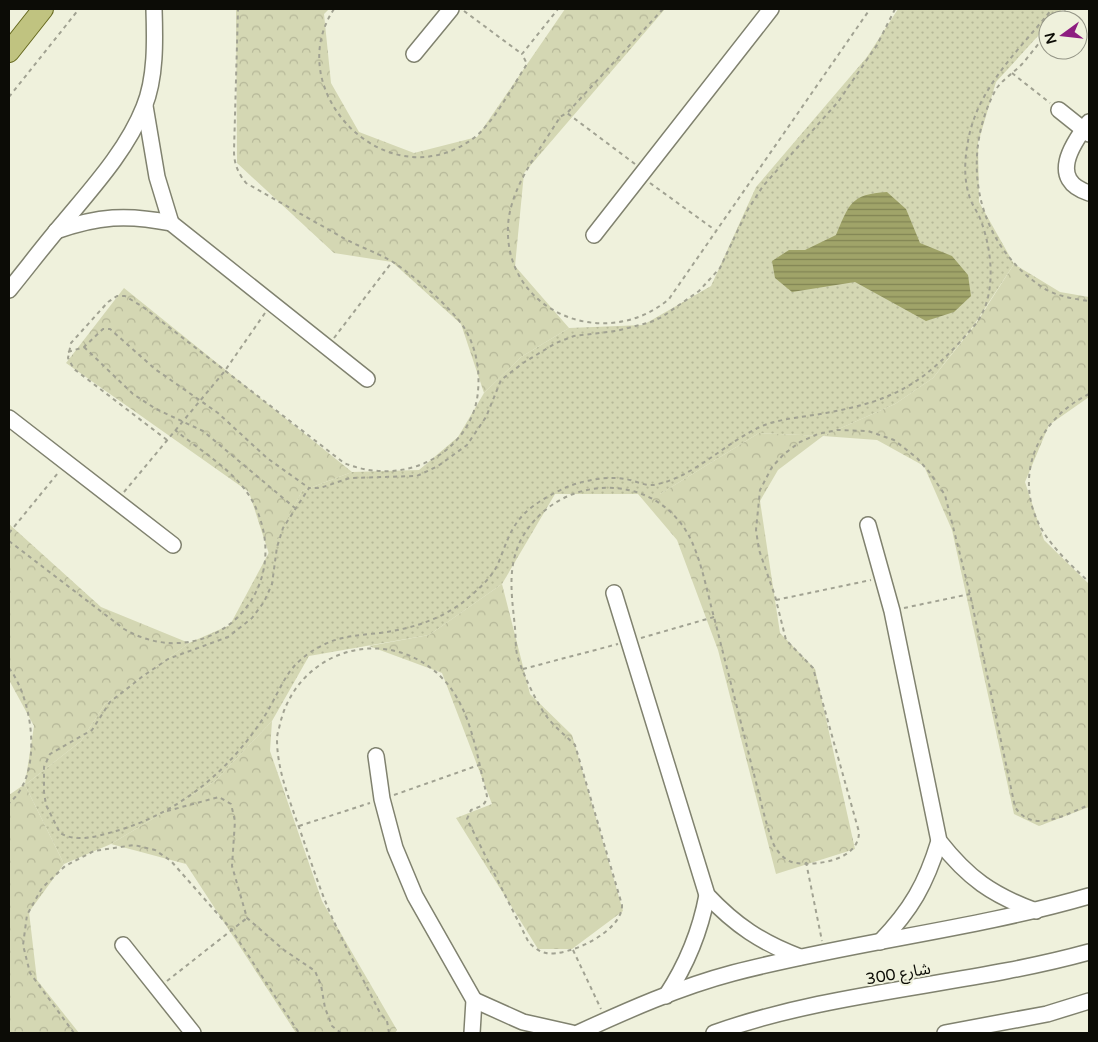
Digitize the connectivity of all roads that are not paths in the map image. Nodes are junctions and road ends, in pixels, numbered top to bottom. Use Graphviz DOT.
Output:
graph roads {
  1 [pos="42,9"];
  2 [pos="154,9"];
  3 [pos="451,9"];
  4 [pos="771,9"];
  5 [pos="9,52"];
  6 [pos="414,54"];
  7 [pos="145,106"];
  8 [pos="1059,110"];
  9 [pos="1087,129"];
  10 [pos="1089,193"];
  11 [pos="171,223"];
  12 [pos="56,231"];
  13 [pos="594,235"];
  14 [pos="9,290"];
  15 [pos="368,379"];
  16 [pos="9,418"];
  17 [pos="868,525"];
  18 [pos="174,545"];
  19 [pos="614,593"];
  20 [pos="376,756"];
  21 [pos="939,841"];
  22 [pos="707,895"];
  23 [pos="1089,896"];
  24 [pos="1036,912"];
  25 [pos="880,942"];
  26 [pos="123,945"];
  27 [pos="1089,952"];
  28 [pos="800,957"];
  29 [pos="666,996"];
  30 [pos="474,1000"];
  31 [pos="1089,1001"];
  32 [pos="193,1033"];
  33 [pos="472,1033"];
  34 [pos="572,1033"];
  35 [pos="578,1033"];
  36 [pos="714,1033"];
  37 [pos="950,1033"];
  1 -- 5 [label="main road"];
  2 -- 7 [label="street"];
  3 -- 6 [label="street"];
  4 -- 13 [label="street"];
  7 -- 11 [label="street"];
  7 -- 12 [label="street"];
  8 -- 9 [label="street"];
  9 -- 10 [label="street"];
  11 -- 12 [label="street"];
  11 -- 15 [label="street"];
  12 -- 14 [label="street"];
  16 -- 18 [label="street"];
  17 -- 21 [label="street"];
  19 -- 22 [label="street"];
  20 -- 30 [label="street"];
  21 -- 24 [label="street"];
  21 -- 25 [label="street"];
  22 -- 28 [label="street"];
  22 -- 29 [label="street"];
  23 -- 24 [label="street"];
  24 -- 25 [label="street"];
  25 -- 28 [label="street"];
  26 -- 32 [label="street"];
  27 -- 36 [label="street, شارع 300"];
  28 -- 29 [label="street"];
  29 -- 35 [label="street"];
  30 -- 33 [label="street"];
  30 -- 34 [label="street"];
  31 -- 37 [label="street"];
}
